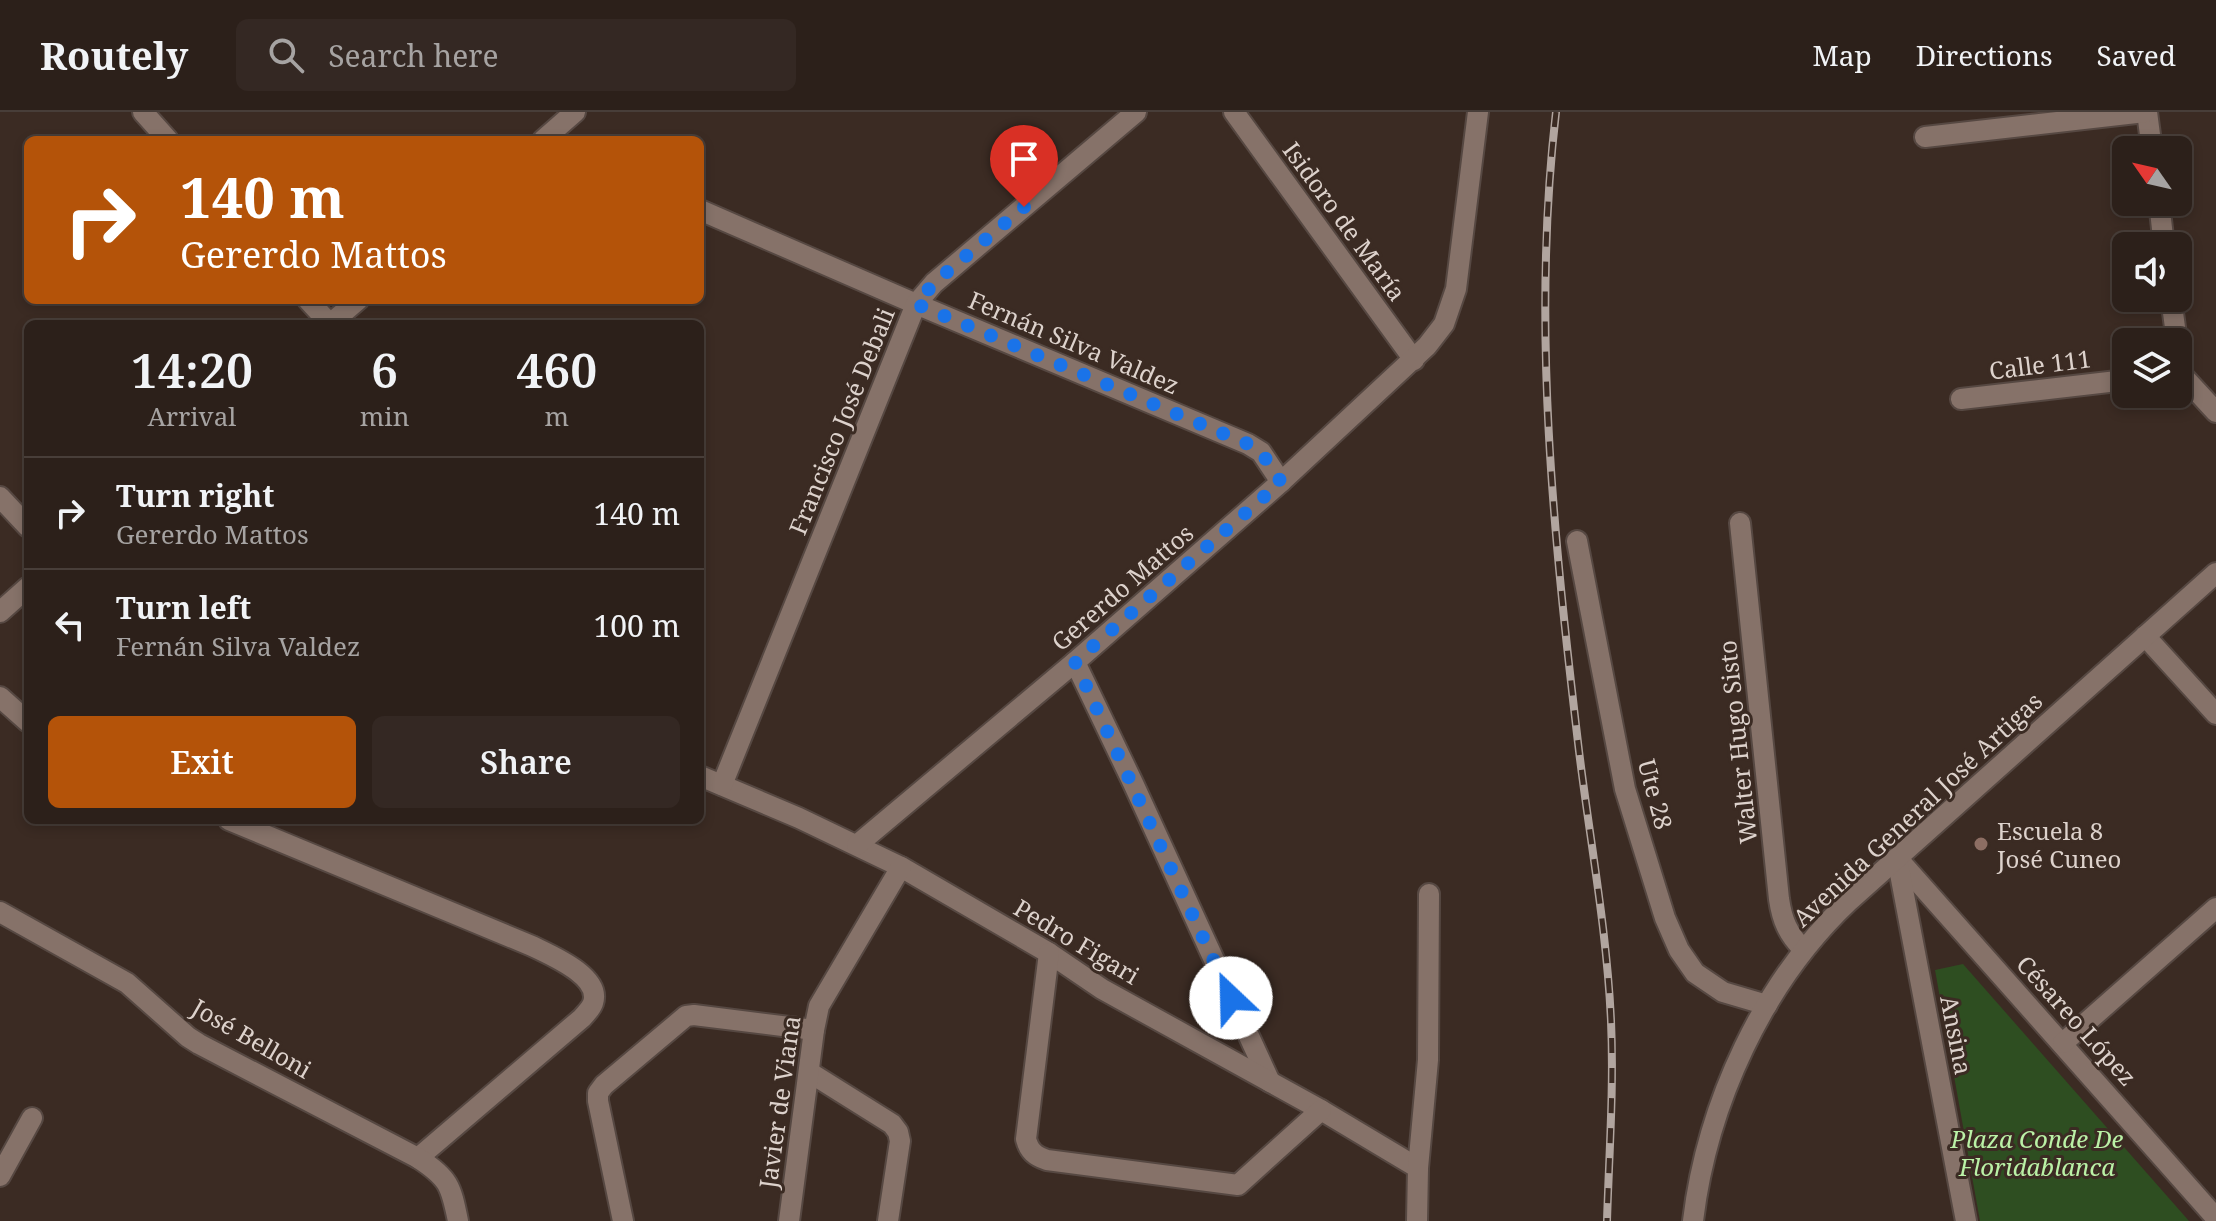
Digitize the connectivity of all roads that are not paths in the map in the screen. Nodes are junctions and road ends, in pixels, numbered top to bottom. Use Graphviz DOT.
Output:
graph roads {
  1 [pos="143,112"];
  2 [pos="575,112"];
  3 [pos="1136,112"];
  4 [pos="1234,112"];
  5 [pos="1478,112"];
  6 [pos="2146,112"];
  7 [pos="164,136"];
  8 [pos="548,136"];
  9 [pos="2150,136"];
  10 [pos="1925,137"];
  11 [pos="704,212"];
  12 [pos="312,304"];
  13 [pos="353,304"];
  14 [pos="916,304"];
  15 [pos="326,320"];
  16 [pos="335,320"];
  17 [pos="1414,360"];
  18 [pos="2112,382"];
  19 [pos="2192,387"];
  20 [pos="1961,399"];
  21 [pos="2216,412"];
  22 [pos="1281,482"];
  23 [pos="0,497"];
  24 [pos="24,523"];
  25 [pos="1740,523"];
  26 [pos="1577,541"];
  27 [pos="2216,573"];
  28 [pos="24,591"];
  29 [pos="0,612"];
  30 [pos="2145,636"];
  31 [pos="1075,662"];
  32 [pos="0,697"];
  33 [pos="2216,714"];
  34 [pos="24,718"];
  35 [pos="704,778"];
  36 [pos="722,785"];
  37 [pos="239,824"];
  38 [pos="857,845"];
  39 [pos="1897,858"];
  40 [pos="901,867"];
  41 [pos="1429,894"];
  42 [pos="2216,908"];
  43 [pos="0,912"];
  44 [pos="1803,949"];
  45 [pos="1049,953"];
  46 [pos="1767,1005"];
  47 [pos="814,1030"];
  48 [pos="2063,1043"];
  49 [pos="809,1072"];
  50 [pos="1270,1082"];
  51 [pos="1321,1110"];
  52 [pos="32,1118"];
  53 [pos="418,1158"];
  54 [pos="1418,1168"];
  55 [pos="0,1176"];
  56 [pos="2216,1218"];
  57 [pos="458,1221"];
  58 [pos="623,1221"];
  59 [pos="789,1221"];
  60 [pos="888,1221"];
  61 [pos="1417,1221"];
  62 [pos="1693,1221"];
  63 [pos="1966,1221"];
  1 -- 7 [label="street"];
  2 -- 8 [label="street"];
  3 -- 14 [label="street, Francisco José Debali"];
  4 -- 17 [label="street, Isidoro de María"];
  5 -- 17 [label="street, Gererdo Mattos"];
  6 -- 9 [label="street"];
  6 -- 10 [label="street"];
  11 -- 14 [label="street, Fernán Silva Valdez"];
  12 -- 15 [label="street"];
  13 -- 16 [label="street"];
  14 -- 22 [label="street, Fernán Silva Valdez"];
  14 -- 36 [label="street, Francisco José Debali"];
  17 -- 22 [label="street, Gererdo Mattos"];
  18 -- 20 [label="street, Calle 111"];
  19 -- 21 [label="street"];
  22 -- 31 [label="street, Gererdo Mattos"];
  23 -- 24 [label="street"];
  25 -- 44 [label="street, Walter Hugo Sisto"];
  26 -- 46 [label="street, Ute 28"];
  27 -- 30 [label="street, Avenida General José Artigas"];
  28 -- 29 [label="street"];
  30 -- 33 [label="street"];
  30 -- 39 [label="street, Avenida General José Artigas"];
  31 -- 38 [label="street, Gererdo Mattos"];
  31 -- 50 [label="street"];
  32 -- 34 [label="street"];
  35 -- 36 [label="street, Pedro Figari"];
  36 -- 38 [label="street, Pedro Figari"];
  37 -- 53 [label="street"];
  38 -- 40 [label="street, Pedro Figari"];
  39 -- 44 [label="street, Avenida General José Artigas"];
  39 -- 48 [label="street, Césareo López"];
  39 -- 63 [label="street, Ansina"];
  40 -- 45 [label="street, Pedro Figari"];
  40 -- 47 [label="street, Javier de Viana"];
  41 -- 54 [label="street"];
  42 -- 48 [label="street"];
  43 -- 53 [label="street, José Belloni"];
  44 -- 46 [label="street, Avenida General José Artigas"];
  45 -- 50 [label="street, Pedro Figari"];
  45 -- 51 [label="street"];
  46 -- 62 [label="street, Avenida General José Artigas"];
  47 -- 49 [label="street, Javier de Viana"];
  47 -- 58 [label="street"];
  48 -- 56 [label="street, Césareo López"];
  49 -- 59 [label="street, Javier de Viana"];
  49 -- 60 [label="street"];
  50 -- 51 [label="street, Pedro Figari"];
  51 -- 54 [label="street, Pedro Figari"];
  52 -- 55 [label="street"];
  53 -- 57 [label="street, José Belloni"];
  54 -- 61 [label="street"];
}
